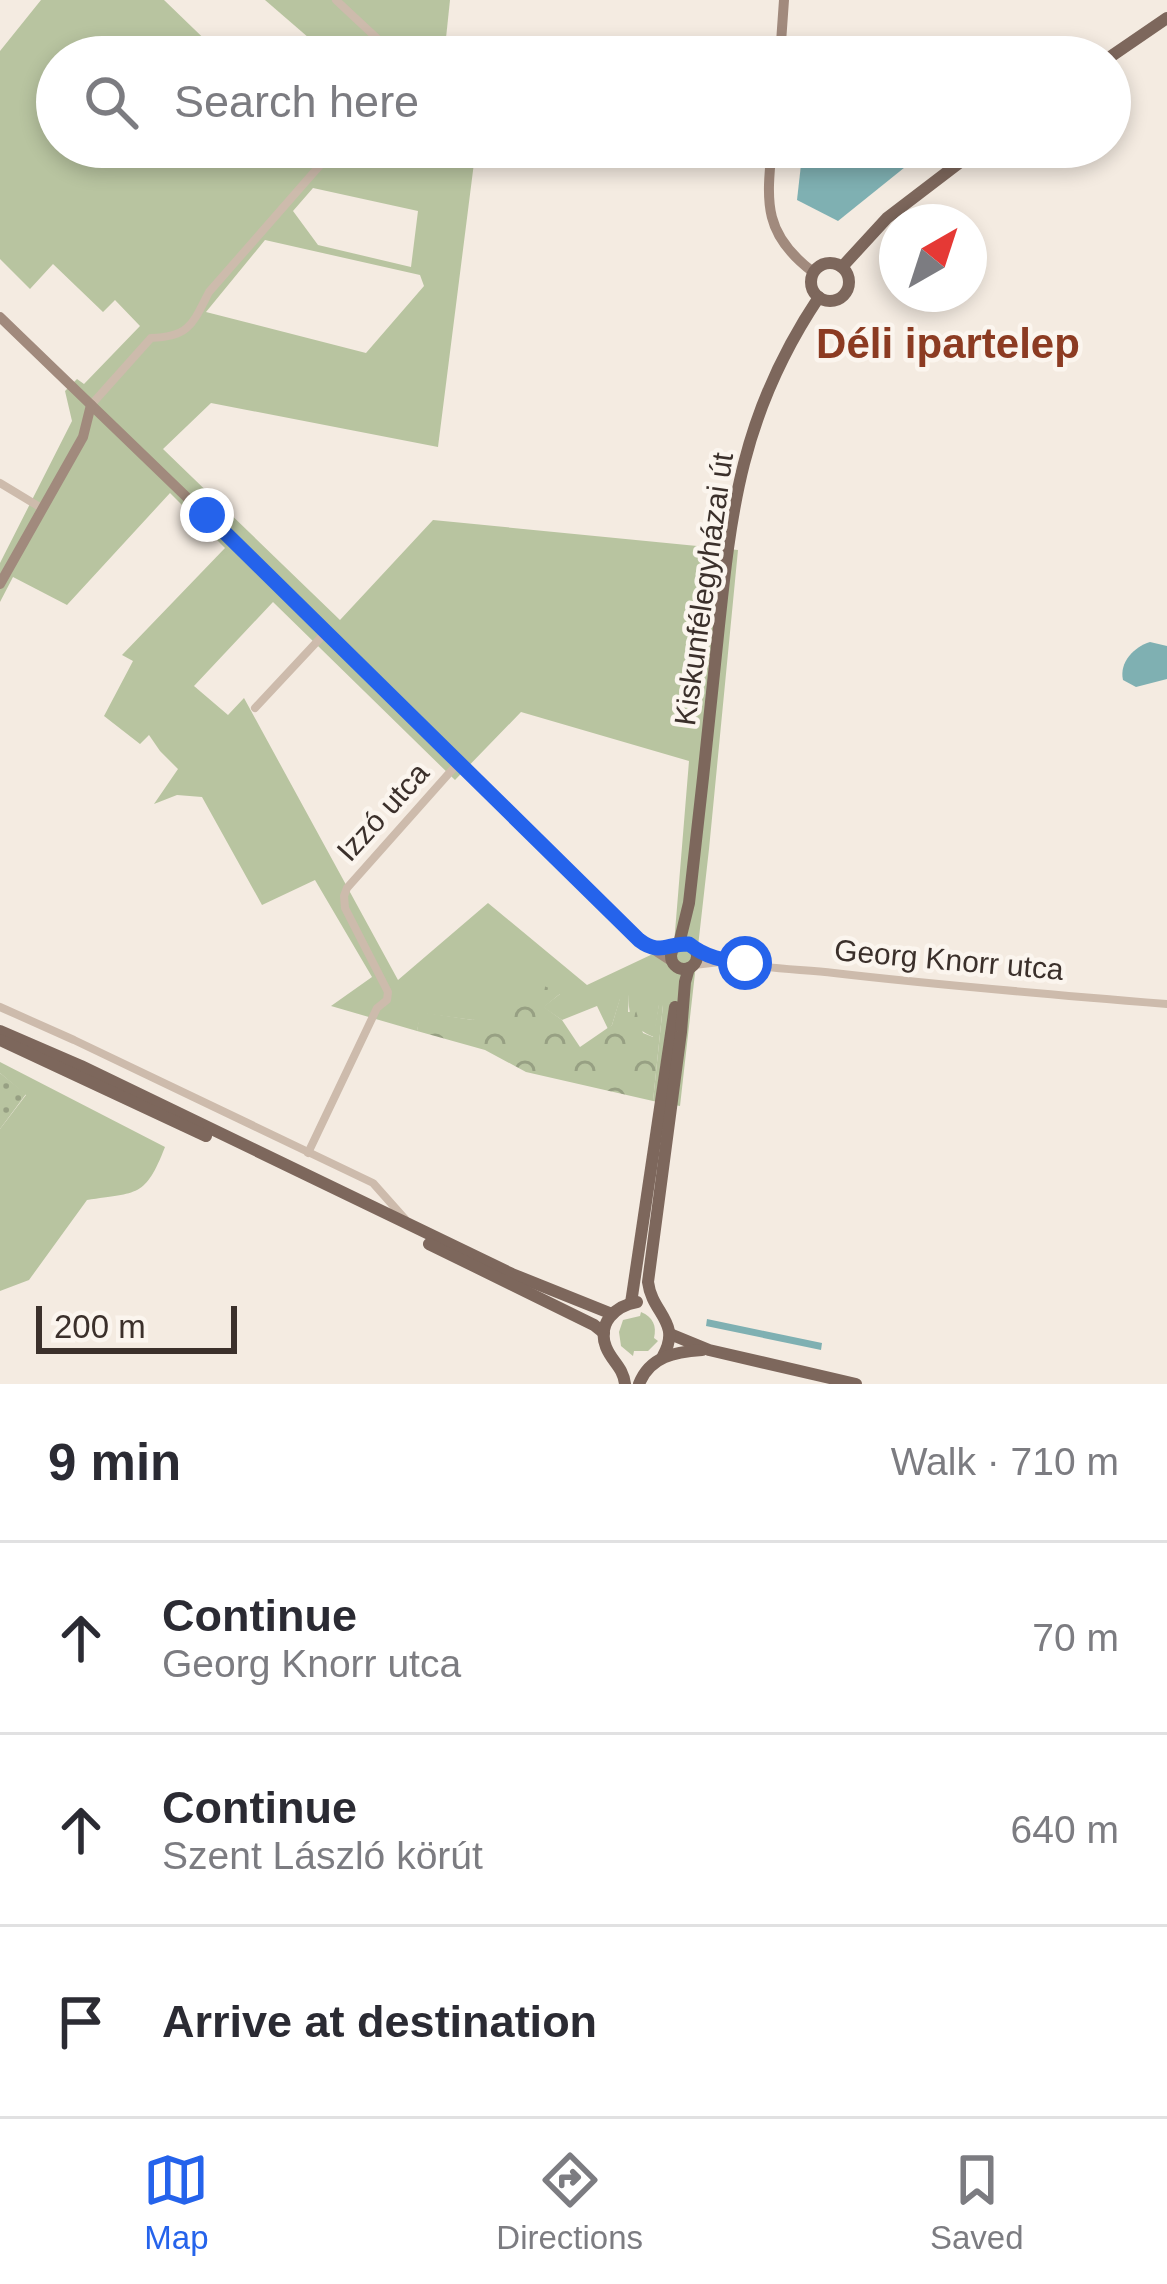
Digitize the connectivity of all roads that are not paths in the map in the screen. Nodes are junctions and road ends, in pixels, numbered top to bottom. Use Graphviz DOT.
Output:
graph roads {
  1 [pos="336,0"];
  2 [pos="784,0"];
  3 [pos="1167,18"];
  4 [pos="375,36"];
  5 [pos="781,36"];
  6 [pos="1131,43"];
  7 [pos="318,168"];
  8 [pos="769,168"];
  9 [pos="952,168"];
  10 [pos="842,267"];
  11 [pos="813,272"];
  12 [pos="819,297"];
  13 [pos="0,317"];
  14 [pos="11,327"];
  15 [pos="0,339"];
  16 [pos="92,405"];
  17 [pos="0,483"];
  18 [pos="44,509"];
  19 [pos="0,584"];
  20 [pos="326,632"];
  21 [pos="255,709"];
  22 [pos="460,762"];
  23 [pos="684,956"];
  24 [pos="1167,1004"];
  25 [pos="0,1007"];
  26 [pos="0,1030"];
  27 [pos="0,1040"];
  28 [pos="308,1154"];
  29 [pos="655,1183"];
  30 [pos="412,1227"];
  31 [pos="631,1303"];
  32 [pos="654,1307"];
  33 [pos="611,1314"];
  34 [pos="604,1333"];
  35 [pos="670,1334"];
  36 [pos="709,1350"];
  37 [pos="663,1356"];
  38 [pos="616,1361"];
  39 [pos="650,1366"];
  40 [pos="625,1384"];
  41 [pos="639,1384"];
  42 [pos="856,1384"];
  1 -- 4 [label="street"];
  2 -- 5 [label="street"];
  3 -- 6 [label="main road"];
  7 -- 16 [label="street"];
  8 -- 11 [label="street"];
  9 -- 10 [label="main road, Kiskunfélegyházai út"];
  10 -- 11 [label="main road"];
  10 -- 12 [label="main road, Kiskunfélegyházai út"];
  11 -- 12 [label="main road"];
  12 -- 23 [label="main road, Kiskunfélegyházai út"];
  13 -- 14 [label="street"];
  14 -- 15 [label="street"];
  14 -- 16 [label="street"];
  16 -- 18 [label="street"];
  16 -- 20 [label="street"];
  17 -- 18 [label="street"];
  18 -- 19 [label="street"];
  20 -- 21 [label="street"];
  20 -- 22 [label="street"];
  22 -- 23 [label="street"];
  22 -- 28 [label="street, Izzó utca"];
  23 -- 24 [label="street, Georg Knorr utca"];
  23 -- 29 [label="main road, Kiskunfélegyházai út"];
  25 -- 28 [label="street"];
  26 -- 30 [label="main road"];
  27 -- 34 [label="main road"];
  28 -- 30 [label="street"];
  29 -- 31 [label="main road"];
  29 -- 32 [label="main road"];
  30 -- 33 [label="main road"];
  31 -- 32 [label="main road"];
  31 -- 33 [label="main road"];
  32 -- 35 [label="main road"];
  33 -- 34 [label="main road"];
  34 -- 38 [label="main road"];
  35 -- 36 [label="main road"];
  35 -- 37 [label="main road"];
  36 -- 37 [label="main road"];
  36 -- 42 [label="main road"];
  37 -- 39 [label="main road"];
  38 -- 39 [label="main road"];
  38 -- 40 [label="main road"];
  39 -- 41 [label="main road"];
}
